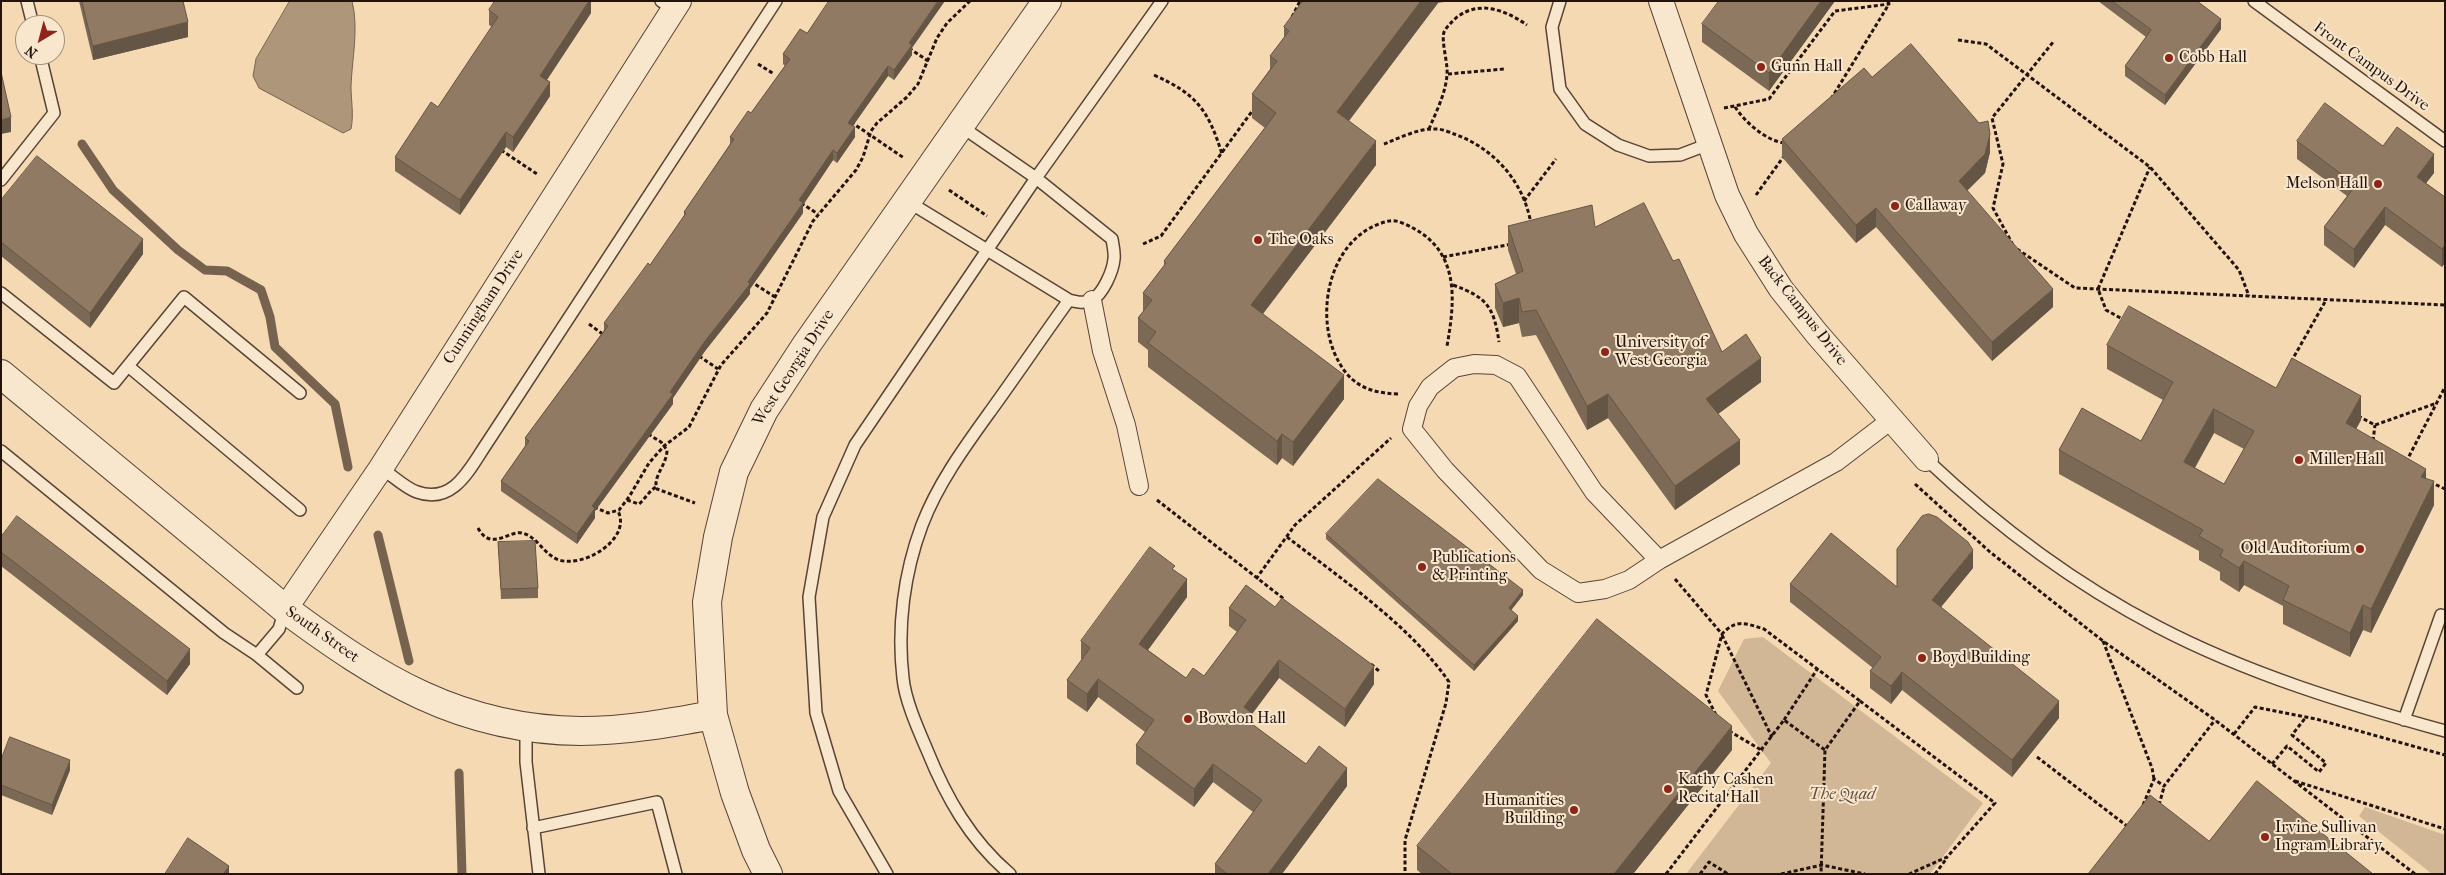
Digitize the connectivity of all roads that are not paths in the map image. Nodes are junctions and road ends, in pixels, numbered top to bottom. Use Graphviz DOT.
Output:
graph roads {
  1 [pos="27,1"];
  2 [pos="776,1"];
  3 [pos="1047,1"];
  4 [pos="1162,1"];
  5 [pos="1560,1"];
  6 [pos="1662,1"];
  7 [pos="2254,1"];
  8 [pos="671,4"];
  9 [pos="30,15"];
  10 [pos="42,65"];
  11 [pos="959,125"];
  12 [pos="2445,140"];
  13 [pos="1709,144"];
  14 [pos="1036,178"];
  15 [pos="1,180"];
  16 [pos="907,201"];
  17 [pos="986,252"];
  18 [pos="1,293"];
  19 [pos="1069,300"];
  20 [pos="1092,300"];
  21 [pos="128,366"];
  22 [pos="1,374"];
  23 [pos="300,393"];
  24 [pos="1891,420"];
  25 [pos="2,451"];
  26 [pos="1926,459"];
  27 [pos="381,468"];
  28 [pos="1138,486"];
  29 [pos="300,510"];
  30 [pos="1659,560"];
  31 [pos="284,609"];
  32 [pos="2441,615"];
  33 [pos="257,655"];
  34 [pos="297,688"];
  35 [pos="713,715"];
  36 [pos="2404,720"];
  37 [pos="526,727"];
  38 [pos="2445,731"];
  39 [pos="533,828"];
  40 [pos="539,874"];
  41 [pos="676,874"];
  42 [pos="768,874"];
  43 [pos="887,874"];
  44 [pos="1010,874"];
  1 -- 9 [label="lane"];
  2 -- 27 [label="lane"];
  3 -- 11 [label="street, West Georgia Drive"];
  4 -- 14 [label="lane"];
  5 -- 13 [label="lane"];
  6 -- 13 [label="street, Back Campus Drive"];
  7 -- 12 [label="lane, Front Campus Drive"];
  8 -- 27 [label="street, Cunningham Drive"];
  10 -- 15 [label="lane"];
  11 -- 14 [label="lane"];
  11 -- 16 [label="street, West Georgia Drive"];
  13 -- 24 [label="street, Back Campus Drive"];
  14 -- 17 [label="lane"];
  14 -- 20 [label="lane"];
  16 -- 17 [label="lane"];
  16 -- 35 [label="street, West Georgia Drive"];
  17 -- 19 [label="lane"];
  17 -- 43 [label="lane"];
  18 -- 21 [label="lane"];
  19 -- 20 [label="lane"];
  19 -- 44 [label="lane"];
  20 -- 28 [label="street"];
  21 -- 23 [label="lane"];
  21 -- 29 [label="lane"];
  22 -- 31 [label="street, South Street"];
  24 -- 26 [label="street, Back Campus Drive"];
  24 -- 30 [label="street"];
  25 -- 33 [label="lane"];
  26 -- 36 [label="lane"];
  27 -- 31 [label="street, Cunningham Drive"];
  30 -- 30 [label="street"];
  31 -- 33 [label="lane"];
  31 -- 37 [label="street, South Street"];
  32 -- 36 [label="lane"];
  33 -- 34 [label="lane"];
  35 -- 37 [label="street, South Street"];
  35 -- 42 [label="street, West Georgia Drive"];
  36 -- 38 [label="lane"];
  37 -- 39 [label="lane"];
  39 -- 40 [label="lane"];
  39 -- 41 [label="lane"];
}
